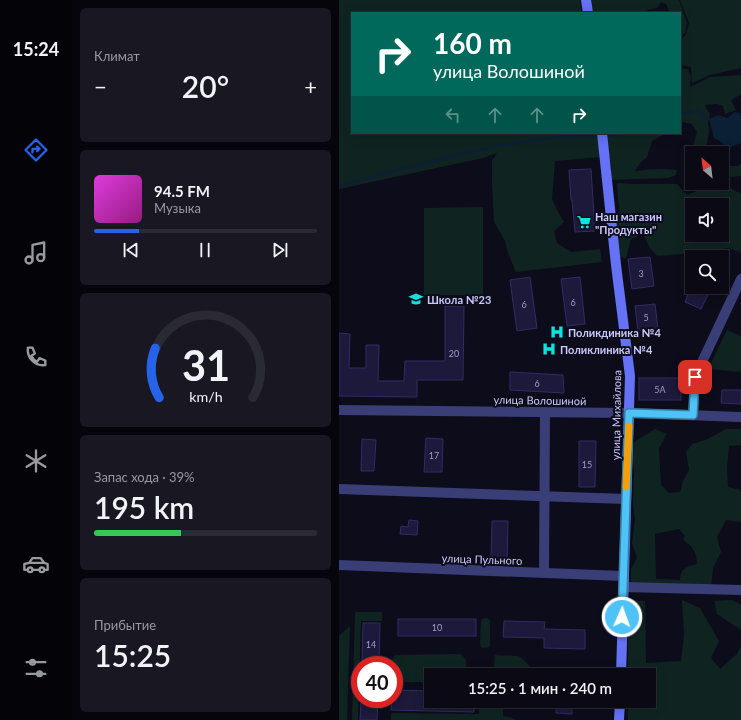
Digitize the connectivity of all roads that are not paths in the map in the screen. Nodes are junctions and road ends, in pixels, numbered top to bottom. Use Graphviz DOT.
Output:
graph roads {
  1 [pos="586,0"];
  2 [pos="588,12"];
  3 [pos="602,135"];
  4 [pos="741,279"];
  5 [pos="339,410"];
  6 [pos="545,412"];
  7 [pos="629,413"];
  8 [pos="693,415"];
  9 [pos="741,417"];
  10 [pos="339,489"];
  11 [pos="545,496"];
  12 [pos="626,500"];
  13 [pos="339,566"];
  14 [pos="544,573"];
  15 [pos="623,576"];
  16 [pos="623,588"];
  17 [pos="741,590"];
  18 [pos="621,668"];
  19 [pos="620,708"];
  20 [pos="619,720"];
  1 -- 2 [label="street"];
  3 -- 7 [label="street, улица Михайлова"];
  4 -- 8 [label="street"];
  5 -- 6 [label="street, улица Волошиной"];
  6 -- 7 [label="street, улица Волошиной"];
  6 -- 11 [label="street"];
  7 -- 8 [label="street, улица Волошиной"];
  7 -- 12 [label="street, улица Михайлова"];
  8 -- 9 [label="street, улица Волошиной"];
  10 -- 11 [label="street"];
  11 -- 12 [label="street"];
  11 -- 14 [label="street"];
  12 -- 15 [label="street, улица Михайлова"];
  13 -- 14 [label="street, улица Пульного"];
  14 -- 15 [label="street, улица Пульного"];
  15 -- 16 [label="street, улица Михайлова"];
  16 -- 17 [label="street"];
  16 -- 18 [label="street, улица Михайлова"];
  19 -- 20 [label="street"];
}
